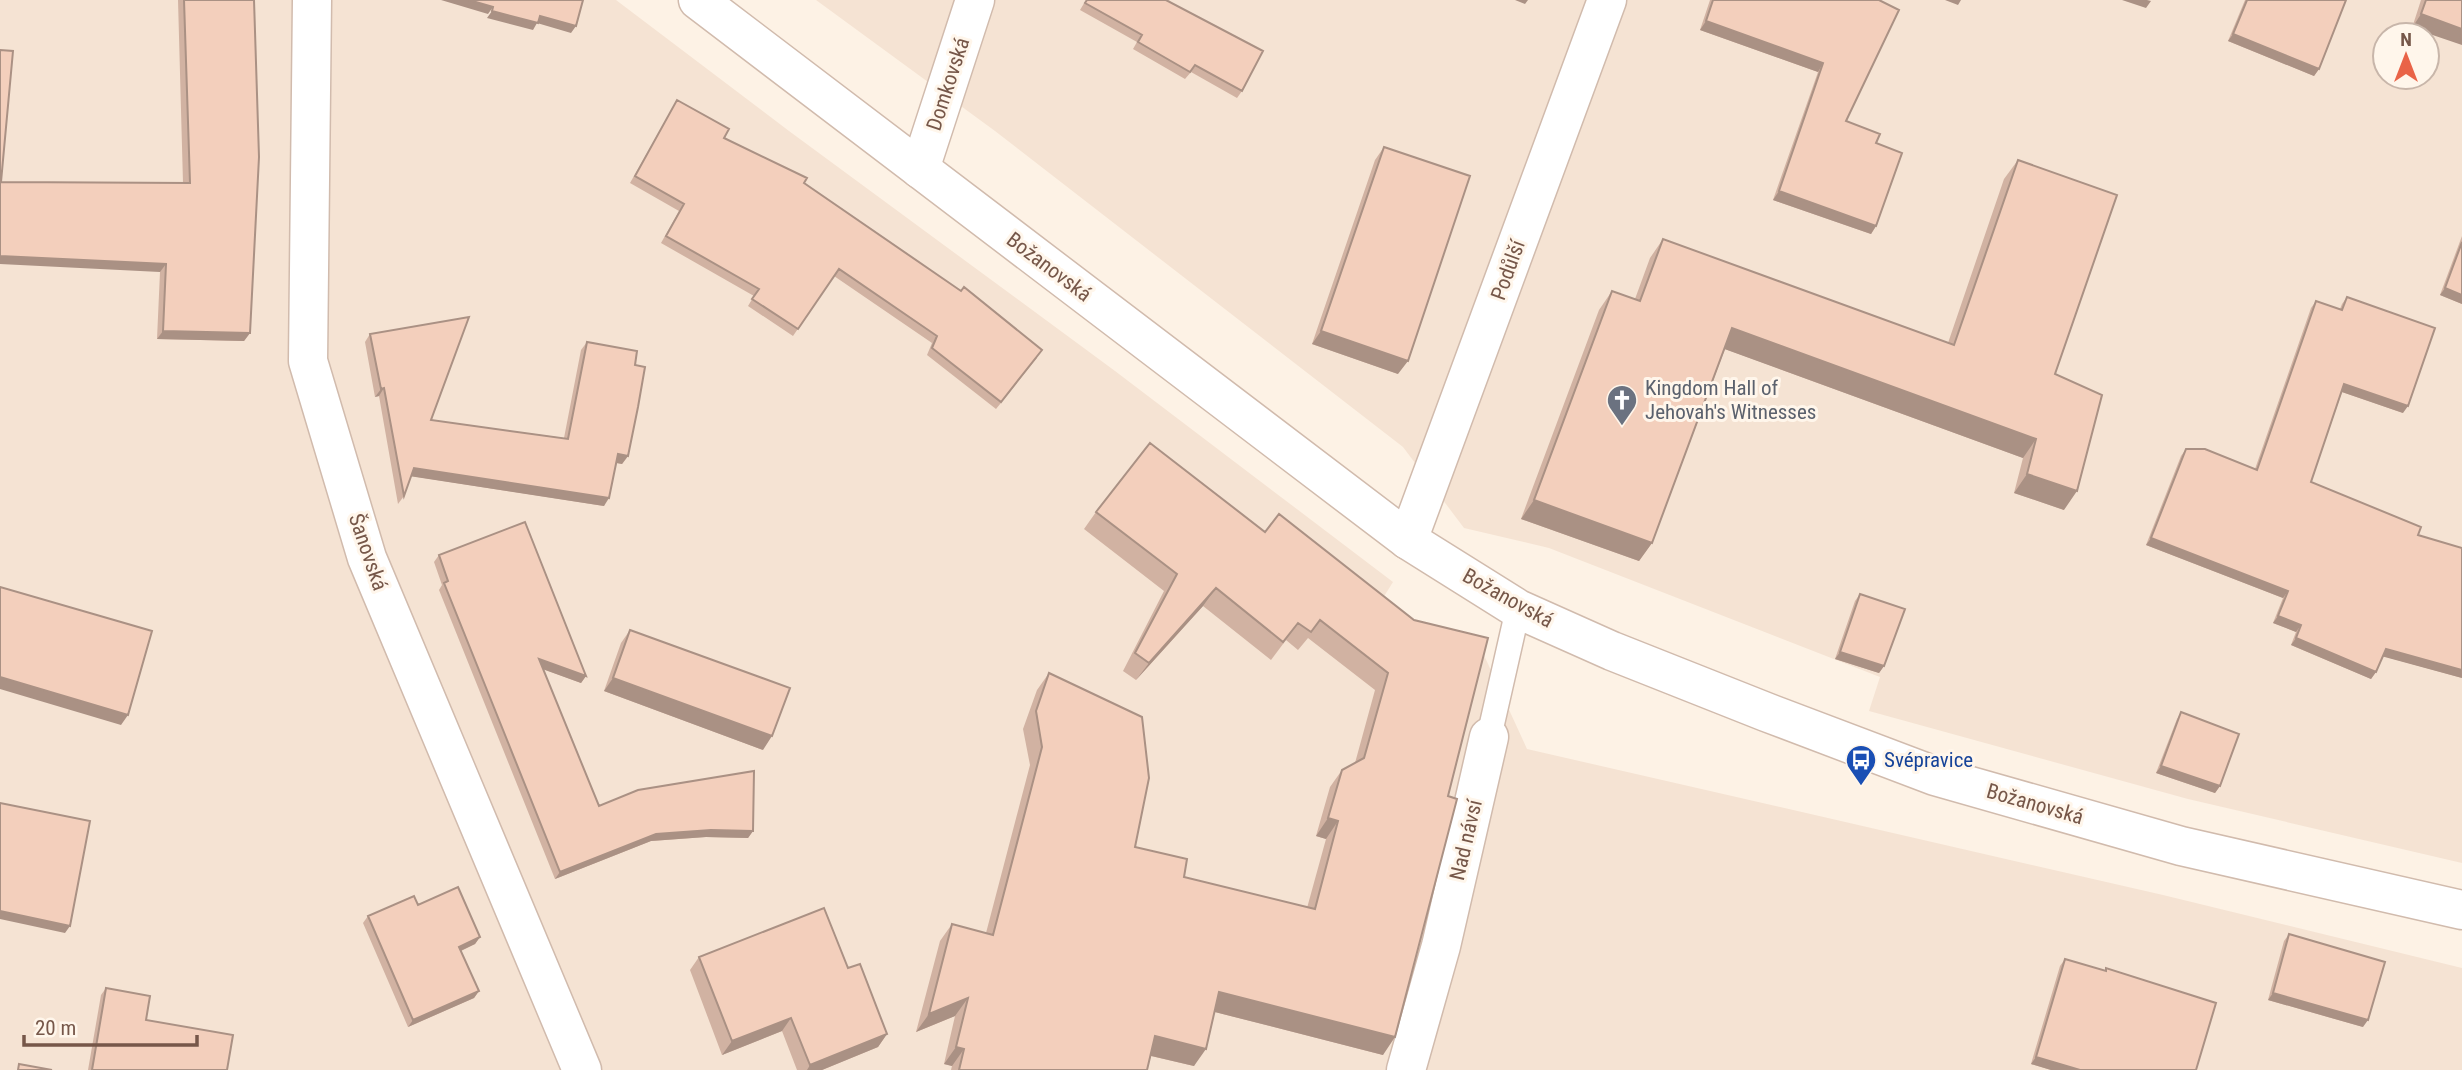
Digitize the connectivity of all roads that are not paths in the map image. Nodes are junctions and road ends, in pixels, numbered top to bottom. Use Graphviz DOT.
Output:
graph roads {
  1 [pos="312,0"];
  2 [pos="698,0"];
  3 [pos="975,0"];
  4 [pos="1607,0"];
  5 [pos="920,169"];
  6 [pos="1408,540"];
  7 [pos="1518,609"];
  8 [pos="1489,737"];
  9 [pos="2462,910"];
  10 [pos="582,1070"];
  11 [pos="1406,1070"];
  1 -- 10 [label="street, Šanovská"];
  2 -- 5 [label="street, Božanovská"];
  3 -- 5 [label="street, Domkovská"];
  4 -- 6 [label="street, Podůlší"];
  5 -- 6 [label="street, Božanovská"];
  6 -- 7 [label="street, Božanovská"];
  7 -- 8 [label="lane, Nad návsí"];
  7 -- 9 [label="street, Božanovská"];
  8 -- 11 [label="street, Nad návsí"];
}
